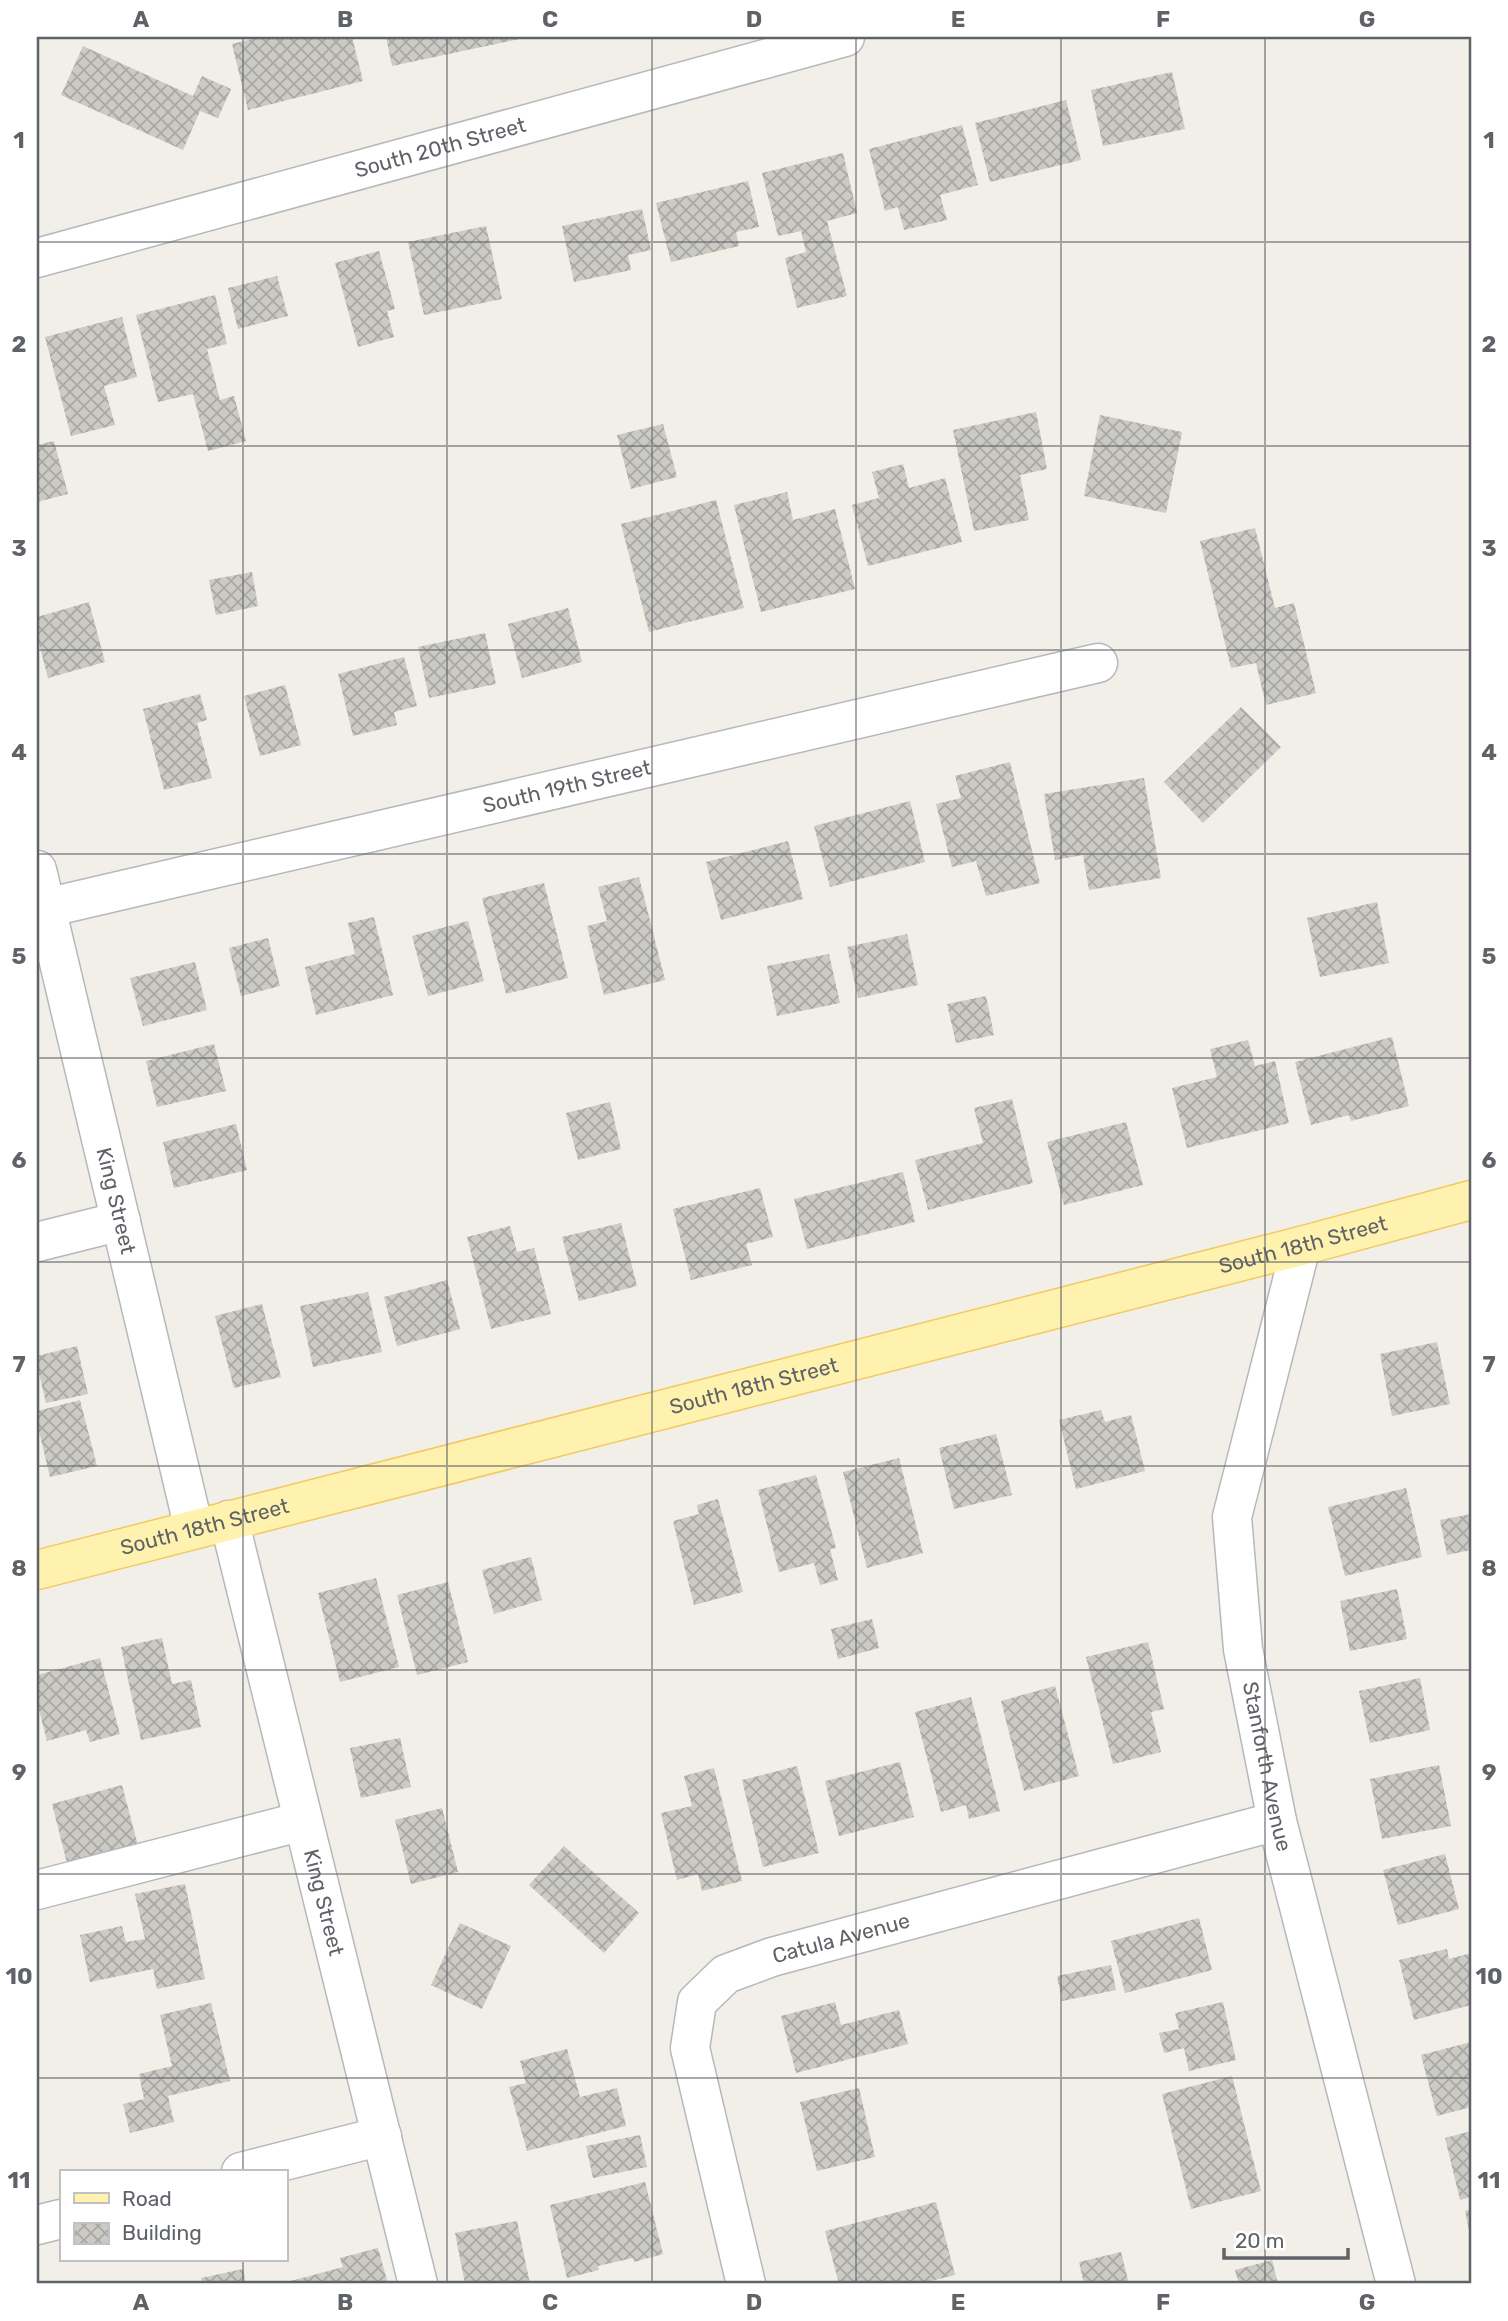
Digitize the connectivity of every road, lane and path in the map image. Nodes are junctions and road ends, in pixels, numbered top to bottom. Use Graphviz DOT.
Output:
graph roads {
  1 [pos="845,37"];
  2 [pos="37,258"];
  3 [pos="1098,663"];
  4 [pos="37,870"];
  5 [pos="42,909"];
  6 [pos="1471,1200"];
  7 [pos="121,1221"];
  8 [pos="37,1242"];
  9 [pos="1301,1246"];
  10 [pos="211,1525"];
  11 [pos="37,1570"];
  12 [pos="303,1821"];
  13 [pos="1277,1821"];
  14 [pos="37,1890"];
  15 [pos="382,2136"];
  16 [pos="249,2170"];
  17 [pos="60,2219"];
  18 [pos="37,2225"];
  19 [pos="418,2284"];
  20 [pos="746,2284"];
  21 [pos="1396,2284"];
  1 -- 2 [label="street, South 20th Street"];
  3 -- 5 [label="street, South 19th Street"];
  4 -- 5 [label="street, King Street"];
  5 -- 7 [label="street, King Street"];
  6 -- 9 [label="main road, South 18th Street"];
  7 -- 8 [label="street"];
  7 -- 10 [label="street, King Street"];
  9 -- 10 [label="main road, South 18th Street"];
  9 -- 13 [label="street, Stanforth Avenue"];
  10 -- 11 [label="main road, South 18th Street"];
  10 -- 12 [label="street, King Street"];
  12 -- 14 [label="street"];
  12 -- 15 [label="street, King Street"];
  13 -- 20 [label="street, Catula Avenue"];
  13 -- 21 [label="street, Stanforth Avenue"];
  15 -- 16 [label="street"];
  15 -- 19 [label="street, King Street"];
  17 -- 18 [label="street"];
}
